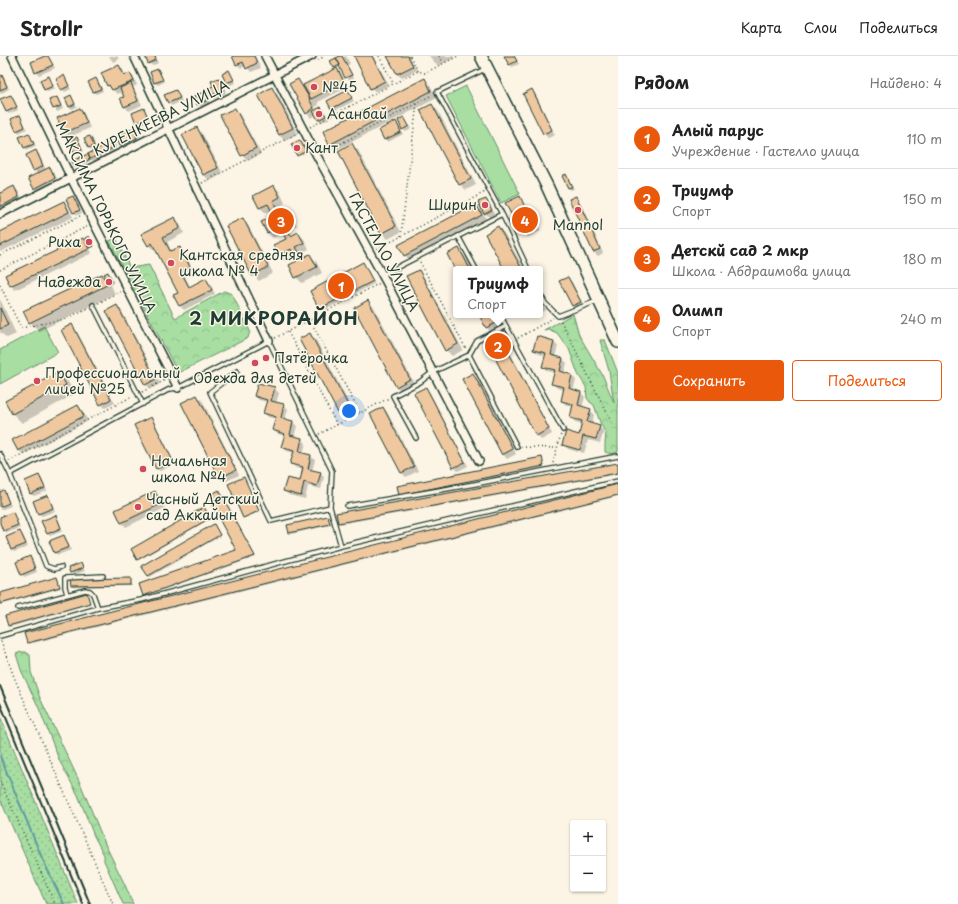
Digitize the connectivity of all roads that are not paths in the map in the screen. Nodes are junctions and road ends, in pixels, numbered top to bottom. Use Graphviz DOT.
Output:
graph roads {
  1 [pos="12,56"];
  2 [pos="134,56"];
  3 [pos="265,56"];
  4 [pos="312,56"];
  5 [pos="480,56"];
  6 [pos="487,68"];
  7 [pos="274,75"];
  8 [pos="169,128"];
  9 [pos="71,177"];
  10 [pos="0,214"];
  11 [pos="502,214"];
  12 [pos="458,236"];
  13 [pos="474,266"];
  14 [pos="527,266"];
  15 [pos="383,278"];
  16 [pos="543,300"];
  17 [pos="599,300"];
  18 [pos="93,305"];
  19 [pos="502,318"];
  20 [pos="506,326"];
  21 [pos="269,341"];
  22 [pos="618,342"];
  23 [pos="469,355"];
  24 [pos="237,371"];
  25 [pos="433,372"];
  26 [pos="178,388"];
  27 [pos="143,404"];
  28 [pos="562,430"];
  29 [pos="416,438"];
  30 [pos="517,446"];
  31 [pos="0,454"];
  32 [pos="618,456"];
  33 [pos="479,461"];
  34 [pos="10,474"];
  35 [pos="618,481"];
  36 [pos="347,506"];
  37 [pos="330,507"];
  38 [pos="341,546"];
  39 [pos="61,567"];
  40 [pos="103,576"];
  41 [pos="67,594"];
  42 [pos="18,608"];
  43 [pos="98,608"];
  44 [pos="0,636"];
  1 -- 9 [label="street, МАКСИМА ГОРЬКОГО УЛИЦА"];
  2 -- 8 [label="street"];
  3 -- 7 [label="street, ГАСТЕЛЛО УЛИЦА"];
  4 -- 7 [label="street, КУРЕНКЕЕВА УЛИЦА"];
  5 -- 6 [label="main road"];
  6 -- 11 [label="lane"];
  6 -- 17 [label="main road"];
  7 -- 8 [label="street, КУРЕНКЕЕВА УЛИЦА"];
  7 -- 15 [label="street, ГАСТЕЛЛО УЛИЦА"];
  8 -- 9 [label="street, КУРЕНКЕЕВА УЛИЦА"];
  8 -- 21 [label="street"];
  9 -- 10 [label="street, КУРЕНКЕЕВА УЛИЦА"];
  9 -- 26 [label="street, МАКСИМА ГОРЬКОГО УЛИЦА"];
  11 -- 12 [label="lane"];
  11 -- 14 [label="lane"];
  12 -- 13 [label="lane"];
  12 -- 15 [label="lane"];
  15 -- 25 [label="street, ГАСТЕЛЛО УЛИЦА"];
  16 -- 17 [label="lane"];
  17 -- 22 [label="main road"];
  18 -- 27 [label="lane"];
  19 -- 20 [label="lane"];
  20 -- 23 [label="lane"];
  20 -- 28 [label="lane"];
  21 -- 26 [label="lane"];
  21 -- 37 [label="lane"];
  23 -- 25 [label="lane"];
  23 -- 30 [label="lane"];
  24 -- 37 [label="lane"];
  25 -- 29 [label="lane"];
  25 -- 33 [label="street, ГАСТЕЛЛО УЛИЦА"];
  26 -- 27 [label="lane"];
  27 -- 34 [label="lane"];
  31 -- 34 [label="lane"];
  32 -- 36 [label="lane"];
  34 -- 39 [label="lane"];
  35 -- 38 [label="lane"];
  37 -- 38 [label="lane"];
  38 -- 43 [label="lane"];
  40 -- 41 [label="lane"];
  41 -- 42 [label="lane"];
  41 -- 43 [label="lane"];
  43 -- 44 [label="lane"];
}
